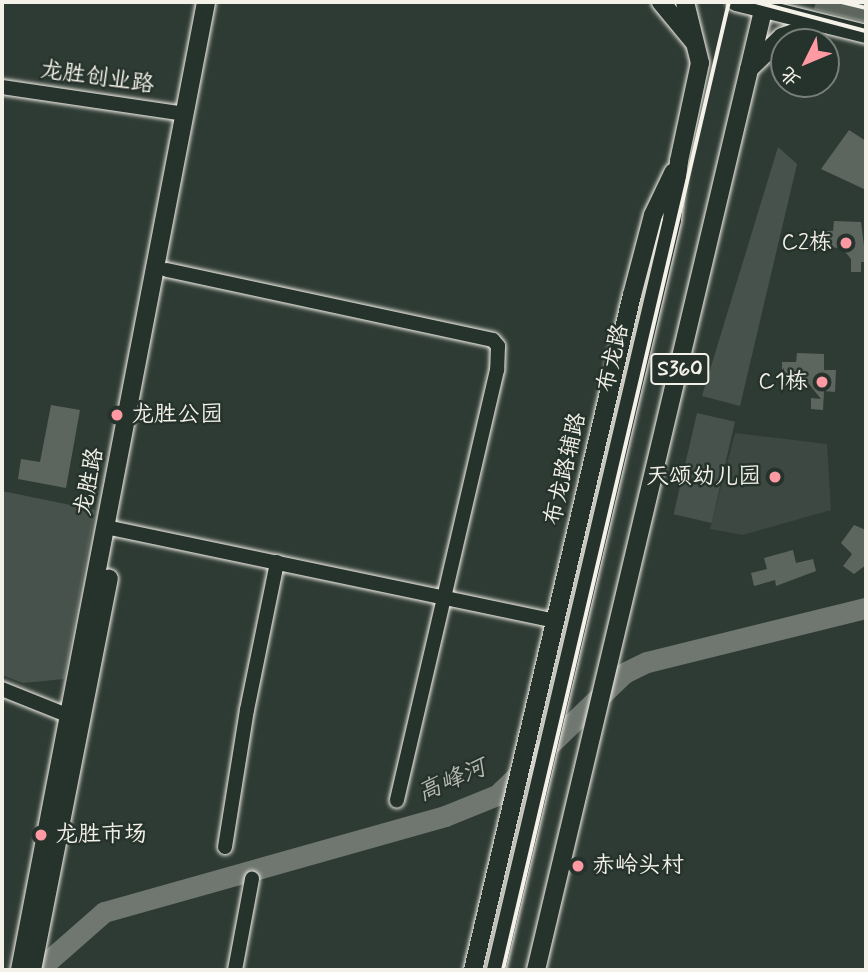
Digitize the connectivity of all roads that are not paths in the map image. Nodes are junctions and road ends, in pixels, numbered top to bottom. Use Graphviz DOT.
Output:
graph roads {
  1 [pos="206,2"];
  2 [pos="218,2"];
  3 [pos="661,2"];
  4 [pos="685,2"];
  5 [pos="736,2"];
  6 [pos="764,5"];
  7 [pos="826,24"];
  8 [pos="866,34"];
  9 [pos="700,51"];
  10 [pos="745,75"];
  11 [pos="2,87"];
  12 [pos="180,113"];
  13 [pos="679,160"];
  14 [pos="167,270"];
  15 [pos="112,528"];
  16 [pos="277,562"];
  17 [pos="446,598"];
  18 [pos="555,621"];
  19 [pos="2,689"];
  20 [pos="76,718"];
  21 [pos="397,801"];
  22 [pos="225,847"];
  23 [pos="252,879"];
  24 [pos="34,965"];
  25 [pos="20,970"];
  26 [pos="235,970"];
  27 [pos="473,970"];
  28 [pos="496,970"];
  29 [pos="536,970"];
  1 -- 12 [label="main road, 龙胜路"];
  2 -- 14 [label="main road, 龙胜路"];
  3 -- 9 [label="main road"];
  4 -- 9 [label="main road, 布龙路 / S360"];
  5 -- 6 [label="main road"];
  6 -- 7 [label="main road"];
  6 -- 10 [label="main road, S360"];
  7 -- 8 [label="main road"];
  7 -- 10 [label="main road"];
  9 -- 13 [label="main road, 布龙路 / S360"];
  10 -- 29 [label="main road, S360"];
  11 -- 12 [label="street, 龙胜创业路"];
  12 -- 15 [label="main road, 龙胜路"];
  13 -- 18 [label="main road, 布龙路辅路"];
  13 -- 28 [label="main road, 布龙路 / S360"];
  14 -- 15 [label="main road, 龙胜路"];
  14 -- 17 [label="street"];
  15 -- 16 [label="street"];
  15 -- 20 [label="main road, 龙胜路"];
  16 -- 17 [label="street"];
  16 -- 22 [label="street"];
  17 -- 18 [label="street"];
  17 -- 21 [label="street"];
  18 -- 27 [label="main road, 布龙路辅路"];
  19 -- 20 [label="street"];
  20 -- 24 [label="main road, 龙胜路"];
  20 -- 25 [label="main road, 龙胜路"];
  23 -- 26 [label="street"];
}
